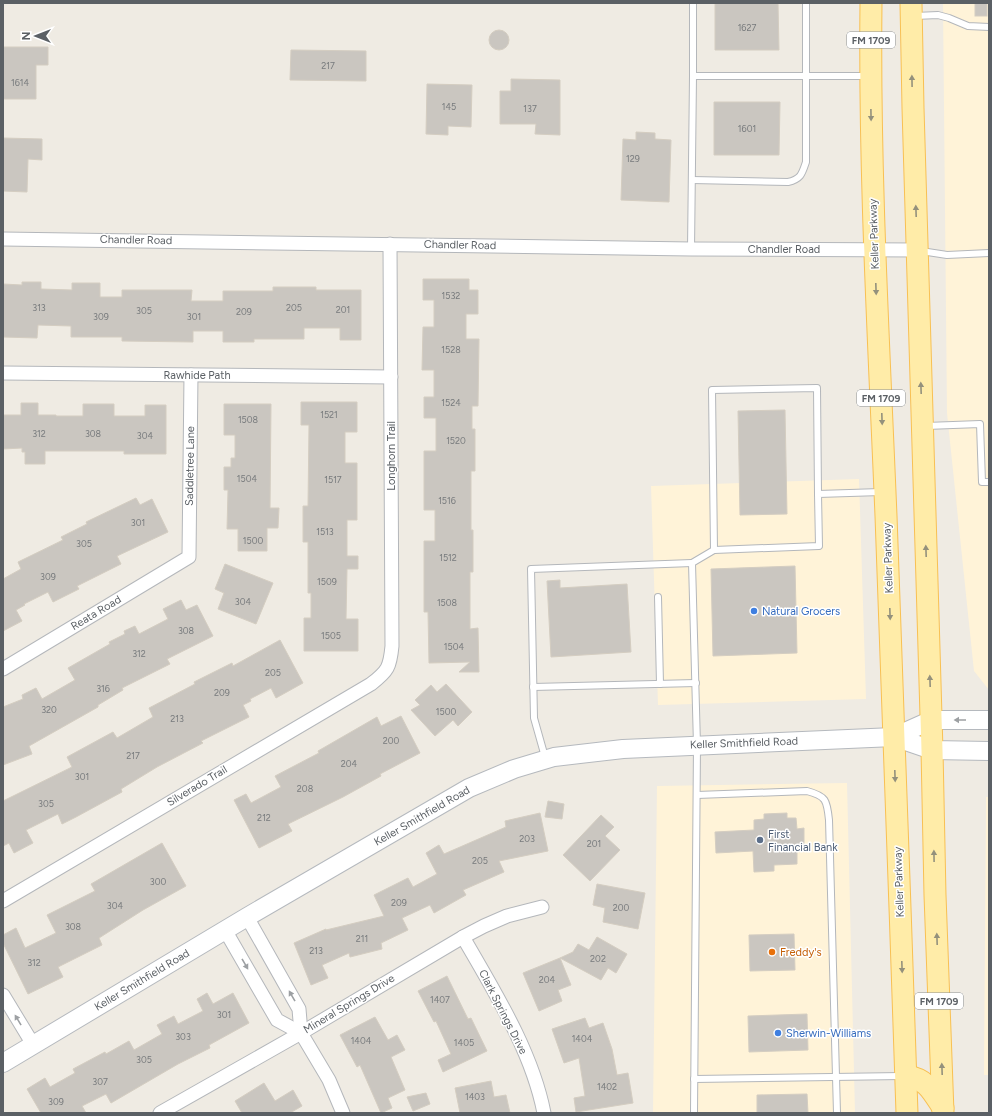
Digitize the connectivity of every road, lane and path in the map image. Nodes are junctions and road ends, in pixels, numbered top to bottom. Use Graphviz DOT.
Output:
graph roads {
  1 [pos="693,3"];
  2 [pos="806,3"];
  3 [pos="871,3"];
  4 [pos="911,9"];
  5 [pos="989,27"];
  6 [pos="693,76"];
  7 [pos="870,76"];
  8 [pos="806,77"];
  9 [pos="692,180"];
  10 [pos="3,239"];
  11 [pos="390,244"];
  12 [pos="691,248"];
  13 [pos="875,250"];
  14 [pos="917,250"];
  15 [pos="989,253"];
  16 [pos="3,372"];
  17 [pos="191,375"];
  18 [pos="391,377"];
  19 [pos="922,426"];
  20 [pos="989,482"];
  21 [pos="885,492"];
  22 [pos="818,494"];
  23 [pos="714,550"];
  24 [pos="189,557"];
  25 [pos="692,563"];
  26 [pos="658,597"];
  27 [pos="388,668"];
  28 [pos="3,669"];
  29 [pos="696,683"];
  30 [pos="660,684"];
  31 [pos="533,687"];
  32 [pos="932,720"];
  33 [pos="989,720"];
  34 [pos="894,737"];
  35 [pos="697,745"];
  36 [pos="932,750"];
  37 [pos="989,751"];
  38 [pos="545,760"];
  39 [pos="697,795"];
  40 [pos="3,900"];
  41 [pos="542,907"];
  42 [pos="247,917"];
  43 [pos="226,930"];
  44 [pos="463,937"];
  45 [pos="3,995"];
  46 [pos="301,1033"];
  47 [pos="34,1046"];
  48 [pos="5,1059"];
  49 [pos="906,1076"];
  50 [pos="836,1077"];
  51 [pos="694,1079"];
  52 [pos="943,1111"];
  53 [pos="160,1113"];
  54 [pos="343,1113"];
  55 [pos="544,1113"];
  56 [pos="694,1113"];
  57 [pos="837,1113"];
  58 [pos="907,1113"];
  1 -- 6 [label="lane"];
  2 -- 8 [label="lane"];
  3 -- 7 [label="main road, Keller Parkway / FM 1709"];
  4 -- 5 [label="lane"];
  14 -- 4 [label="main road, FM 1709, one-way"];
  6 -- 8 [label="lane"];
  6 -- 9 [label="lane"];
  7 -- 8 [label="lane"];
  7 -- 13 [label="main road, Keller Parkway / FM 1709, one-way"];
  8 -- 9 [label="lane"];
  9 -- 12 [label="lane"];
  10 -- 11 [label="street, Chandler Road"];
  11 -- 12 [label="street, Chandler Road"];
  11 -- 18 [label="street, Longhorn Trail"];
  12 -- 13 [label="street, Chandler Road"];
  13 -- 14 [label="street, Chandler Road"];
  13 -- 21 [label="main road, Keller Parkway / FM 1709, one-way"];
  14 -- 15 [label="lane"];
  19 -- 14 [label="main road, FM 1709, one-way"];
  16 -- 17 [label="street, Rawhide Path"];
  17 -- 18 [label="street, Rawhide Path"];
  17 -- 24 [label="street, Saddletree Lane"];
  18 -- 27 [label="street, Longhorn Trail"];
  19 -- 20 [label="lane"];
  32 -- 19 [label="main road, FM 1709, one-way"];
  21 -- 22 [label="lane"];
  21 -- 34 [label="main road, Keller Parkway / FM 1709, one-way"];
  22 -- 23 [label="lane"];
  22 -- 23 [label="lane"];
  23 -- 25 [label="lane"];
  24 -- 28 [label="street, Reata Road"];
  25 -- 29 [label="lane"];
  25 -- 31 [label="lane"];
  26 -- 30 [label="lane"];
  27 -- 40 [label="street, Silverado Trail"];
  29 -- 30 [label="lane"];
  29 -- 35 [label="lane"];
  30 -- 31 [label="lane"];
  31 -- 38 [label="lane"];
  33 -- 32 [label="main road, one-way"];
  32 -- 34 [label="main road"];
  32 -- 36 [label="main road, FM 1709"];
  34 -- 35 [label="main road, Keller Smithfield Road"];
  34 -- 36 [label="main road"];
  34 -- 49 [label="main road, Keller Parkway / FM 1709, one-way"];
  35 -- 38 [label="main road, Keller Smithfield Road"];
  35 -- 39 [label="lane"];
  36 -- 37 [label="main road"];
  52 -- 36 [label="main road, FM 1709, one-way"];
  38 -- 42 [label="main road, Keller Smithfield Road"];
  39 -- 50 [label="lane"];
  39 -- 51 [label="lane"];
  41 -- 44 [label="street, Mineral Springs Drive"];
  42 -- 43 [label="main road, Keller Smithfield Road"];
  46 -- 42 [label="street, one-way"];
  43 -- 46 [label="street, one-way"];
  43 -- 47 [label="main road, Keller Smithfield Road"];
  44 -- 46 [label="street, Mineral Springs Drive"];
  44 -- 55 [label="street, Clark Springs Drive"];
  47 -- 45 [label="street, one-way"];
  46 -- 53 [label="street, Mineral Springs Drive"];
  46 -- 54 [label="street"];
  47 -- 48 [label="main road, Keller Smithfield Road"];
  49 -- 50 [label="lane"];
  49 -- 52 [label="main road"];
  49 -- 58 [label="main road, Keller Parkway / FM 1709"];
  50 -- 51 [label="lane"];
  50 -- 57 [label="lane"];
  51 -- 56 [label="lane"];
}
